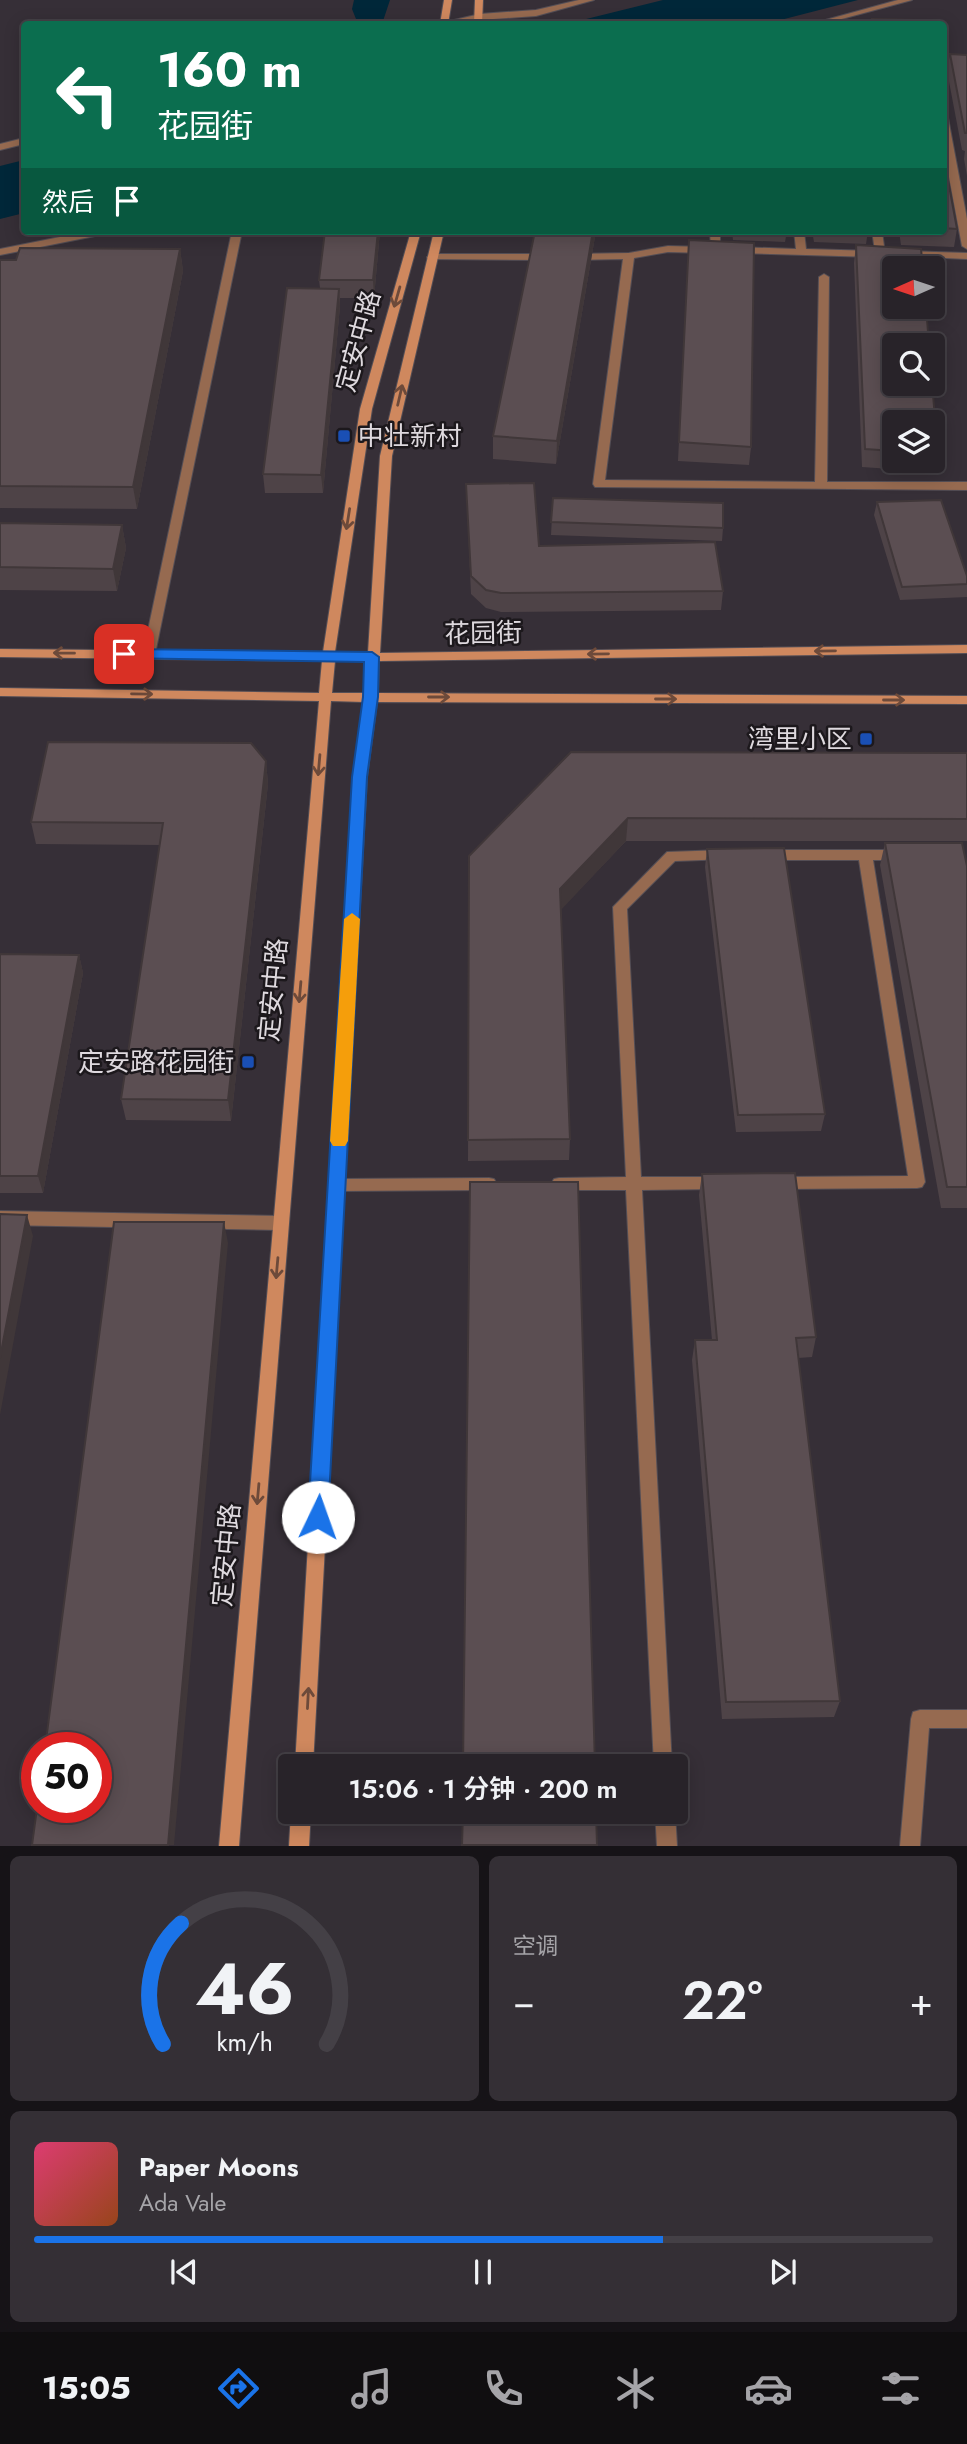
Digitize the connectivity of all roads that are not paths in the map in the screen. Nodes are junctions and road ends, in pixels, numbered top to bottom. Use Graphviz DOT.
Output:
graph roads {
  1 [pos="448,0"];
  2 [pos="479,0"];
  3 [pos="590,0"];
  4 [pos="908,0"];
  5 [pos="444,21"];
  6 [pos="479,21"];
  7 [pos="845,21"];
  8 [pos="947,139"];
  9 [pos="21,142"];
  10 [pos="0,147"];
  11 [pos="86,235"];
  12 [pos="236,235"];
  13 [pos="414,235"];
  14 [pos="438,235"];
  15 [pos="715,235"];
  16 [pos="799,235"];
  17 [pos="878,235"];
  18 [pos="967,246"];
  19 [pos="716,250"];
  20 [pos="801,252"];
  21 [pos="0,253"];
  22 [pos="880,254"];
  23 [pos="629,256"];
  24 [pos="967,256"];
  25 [pos="432,257"];
  26 [pos="824,277"];
  27 [pos="821,485"];
  28 [pos="967,486"];
  29 [pos="967,649"];
  30 [pos="0,653"];
  31 [pos="149,654"];
  32 [pos="328,656"];
  33 [pos="372,657"];
  34 [pos="0,692"];
  35 [pos="324,697"];
  36 [pos="371,697"];
  37 [pos="967,700"];
  38 [pos="865,855"];
  39 [pos="916,855"];
  40 [pos="728,1183"];
  41 [pos="768,1183"];
  42 [pos="499,1184"];
  43 [pos="539,1184"];
  44 [pos="634,1184"];
  45 [pos="337,1185"];
  46 [pos="0,1218"];
  47 [pos="280,1223"];
  48 [pos="967,1719"];
  49 [pos="305,1754"];
  50 [pos="662,1754"];
  51 [pos="300,1824"];
  52 [pos="666,1824"];
  53 [pos="229,1846"];
  54 [pos="299,1846"];
  55 [pos="667,1846"];
  56 [pos="910,1846"];
  1 -- 5 [label="main road"];
  2 -- 6 [label="main road"];
  3 -- 6 [label="street"];
  4 -- 7 [label="street"];
  8 -- 18 [label="street"];
  9 -- 10 [label="street"];
  11 -- 21 [label="street"];
  12 -- 31 [label="street"];
  13 -- 32 [label="main road, 定安中路, one-way"];
  14 -- 25 [label="main road, 定安中路"];
  15 -- 19 [label="street"];
  16 -- 20 [label="street"];
  17 -- 22 [label="street"];
  19 -- 20 [label="street"];
  19 -- 23 [label="street"];
  20 -- 22 [label="street"];
  22 -- 24 [label="street"];
  23 -- 25 [label="street"];
  23 -- 27 [label="street"];
  33 -- 25 [label="main road, 定安中路, one-way"];
  26 -- 27 [label="street"];
  27 -- 28 [label="street"];
  29 -- 33 [label="main road, 花园街, one-way"];
  31 -- 30 [label="main road, 花园街, one-way"];
  31 -- 32 [label="main road, 花园街"];
  32 -- 33 [label="main road, 花园街"];
  32 -- 35 [label="main road, 定安中路"];
  33 -- 36 [label="main road, 定安中路"];
  34 -- 35 [label="main road, one-way"];
  35 -- 36 [label="main road"];
  35 -- 47 [label="main road, 定安中路, one-way"];
  36 -- 37 [label="main road, one-way"];
  36 -- 45 [label="main road, 定安中路"];
  38 -- 39 [label="street"];
  38 -- 41 [label="street"];
  38 -- 44 [label="street"];
  40 -- 44 [label="street"];
  42 -- 45 [label="street"];
  43 -- 44 [label="street"];
  44 -- 50 [label="street"];
  49 -- 45 [label="main road, 定安中路, one-way"];
  46 -- 47 [label="street"];
  47 -- 53 [label="main road, 定安中路, one-way"];
  48 -- 56 [label="street"];
  51 -- 54 [label="main road"];
  52 -- 55 [label="street"];
}
